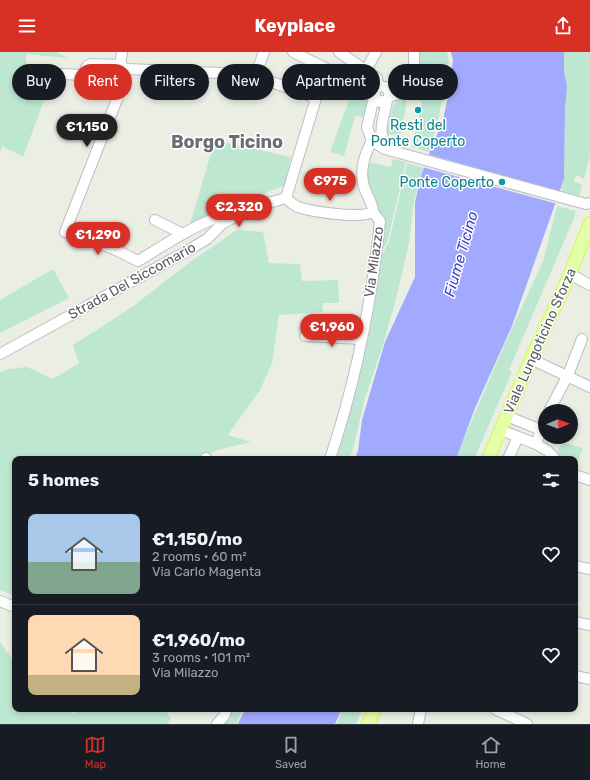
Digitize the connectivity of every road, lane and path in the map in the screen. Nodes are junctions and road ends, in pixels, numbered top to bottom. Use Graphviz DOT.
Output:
graph roads {
  1 [pos="122,52"];
  2 [pos="264,52"];
  3 [pos="339,52"];
  4 [pos="376,52"];
  5 [pos="414,52"];
  6 [pos="299,53"];
  7 [pos="124,64"];
  8 [pos="260,64"];
  9 [pos="317,64"];
  10 [pos="357,64"];
  11 [pos="369,64"];
  12 [pos="414,64"];
  13 [pos="132,67"];
  14 [pos="217,72"];
  15 [pos="380,89"];
  16 [pos="388,96"];
  17 [pos="117,100"];
  18 [pos="315,100"];
  19 [pos="374,100"];
  20 [pos="379,100"];
  21 [pos="381,130"];
  22 [pos="372,141"];
  23 [pos="390,149"];
  24 [pos="286,198"];
  25 [pos="585,203"];
  26 [pos="262,205"];
  27 [pos="373,212"];
  28 [pos="155,220"];
  29 [pos="590,223"];
  30 [pos="183,234"];
  31 [pos="570,274"];
  32 [pos="590,285"];
  33 [pos="305,336"];
  34 [pos="361,339"];
  35 [pos="582,339"];
  36 [pos="0,354"];
  37 [pos="531,359"];
  38 [pos="568,375"];
  39 [pos="590,387"];
  40 [pos="553,404"];
  41 [pos="507,416"];
  42 [pos="538,425"];
  43 [pos="501,430"];
  44 [pos="518,437"];
  45 [pos="538,439"];
  46 [pos="536,444"];
  47 [pos="331,456"];
  48 [pos="489,456"];
  49 [pos="509,456"];
  50 [pos="552,456"];
  51 [pos="578,476"];
  52 [pos="590,480"];
  53 [pos="578,567"];
  54 [pos="590,569"];
  55 [pos="0,601"];
  56 [pos="12,606"];
  57 [pos="578,623"];
  58 [pos="590,625"];
  59 [pos="578,677"];
  60 [pos="590,679"];
  61 [pos="226,712"];
  62 [pos="374,712"];
  63 [pos="420,712"];
  64 [pos="501,712"];
  65 [pos="217,724"];
  66 [pos="368,724"];
  67 [pos="418,724"];
  68 [pos="527,724"];
  1 -- 7 [label="street"];
  2 -- 8 [label="street"];
  3 -- 10 [label="street"];
  4 -- 11 [label="street"];
  5 -- 12 [label="street"];
  6 -- 9 [label="street"];
  13 -- 14 [label="street"];
  15 -- 16 [label="street"];
  16 -- 20 [label="street"];
  16 -- 21 [label="street"];
  17 -- 30 [label="street"];
  18 -- 24 [label="street"];
  19 -- 22 [label="street"];
  21 -- 22 [label="street"];
  21 -- 23 [label="street"];
  22 -- 23 [label="street"];
  22 -- 27 [label="street, Via Milazzo"];
  23 -- 25 [label="street"];
  24 -- 26 [label="street"];
  24 -- 27 [label="street"];
  26 -- 30 [label="street"];
  26 -- 36 [label="street, Strada Del Siccomario"];
  27 -- 34 [label="street, Via Milazzo"];
  28 -- 30 [label="street"];
  29 -- 31 [label="main road, Viale Lungoticino Sforza"];
  31 -- 32 [label="street"];
  31 -- 37 [label="main road, Viale Lungoticino Sforza"];
  33 -- 34 [label="street"];
  34 -- 47 [label="street, Via Milazzo"];
  35 -- 38 [label="street"];
  37 -- 38 [label="street"];
  37 -- 41 [label="main road, Viale Lungoticino Sforza"];
  38 -- 39 [label="street"];
  38 -- 40 [label="street"];
  41 -- 42 [label="street"];
  41 -- 43 [label="main road, Viale Lungoticino Sforza"];
  43 -- 44 [label="street"];
  43 -- 48 [label="main road, Viale Lungoticino Sforza"];
  44 -- 46 [label="street"];
  44 -- 49 [label="street"];
  45 -- 46 [label="street"];
  46 -- 50 [label="street"];
  51 -- 52 [label="street"];
  53 -- 54 [label="street"];
  55 -- 56 [label="street"];
  57 -- 58 [label="street"];
  59 -- 60 [label="street"];
  61 -- 65 [label="street"];
  62 -- 66 [label="main road"];
  63 -- 67 [label="street"];
  64 -- 68 [label="street"];
}
